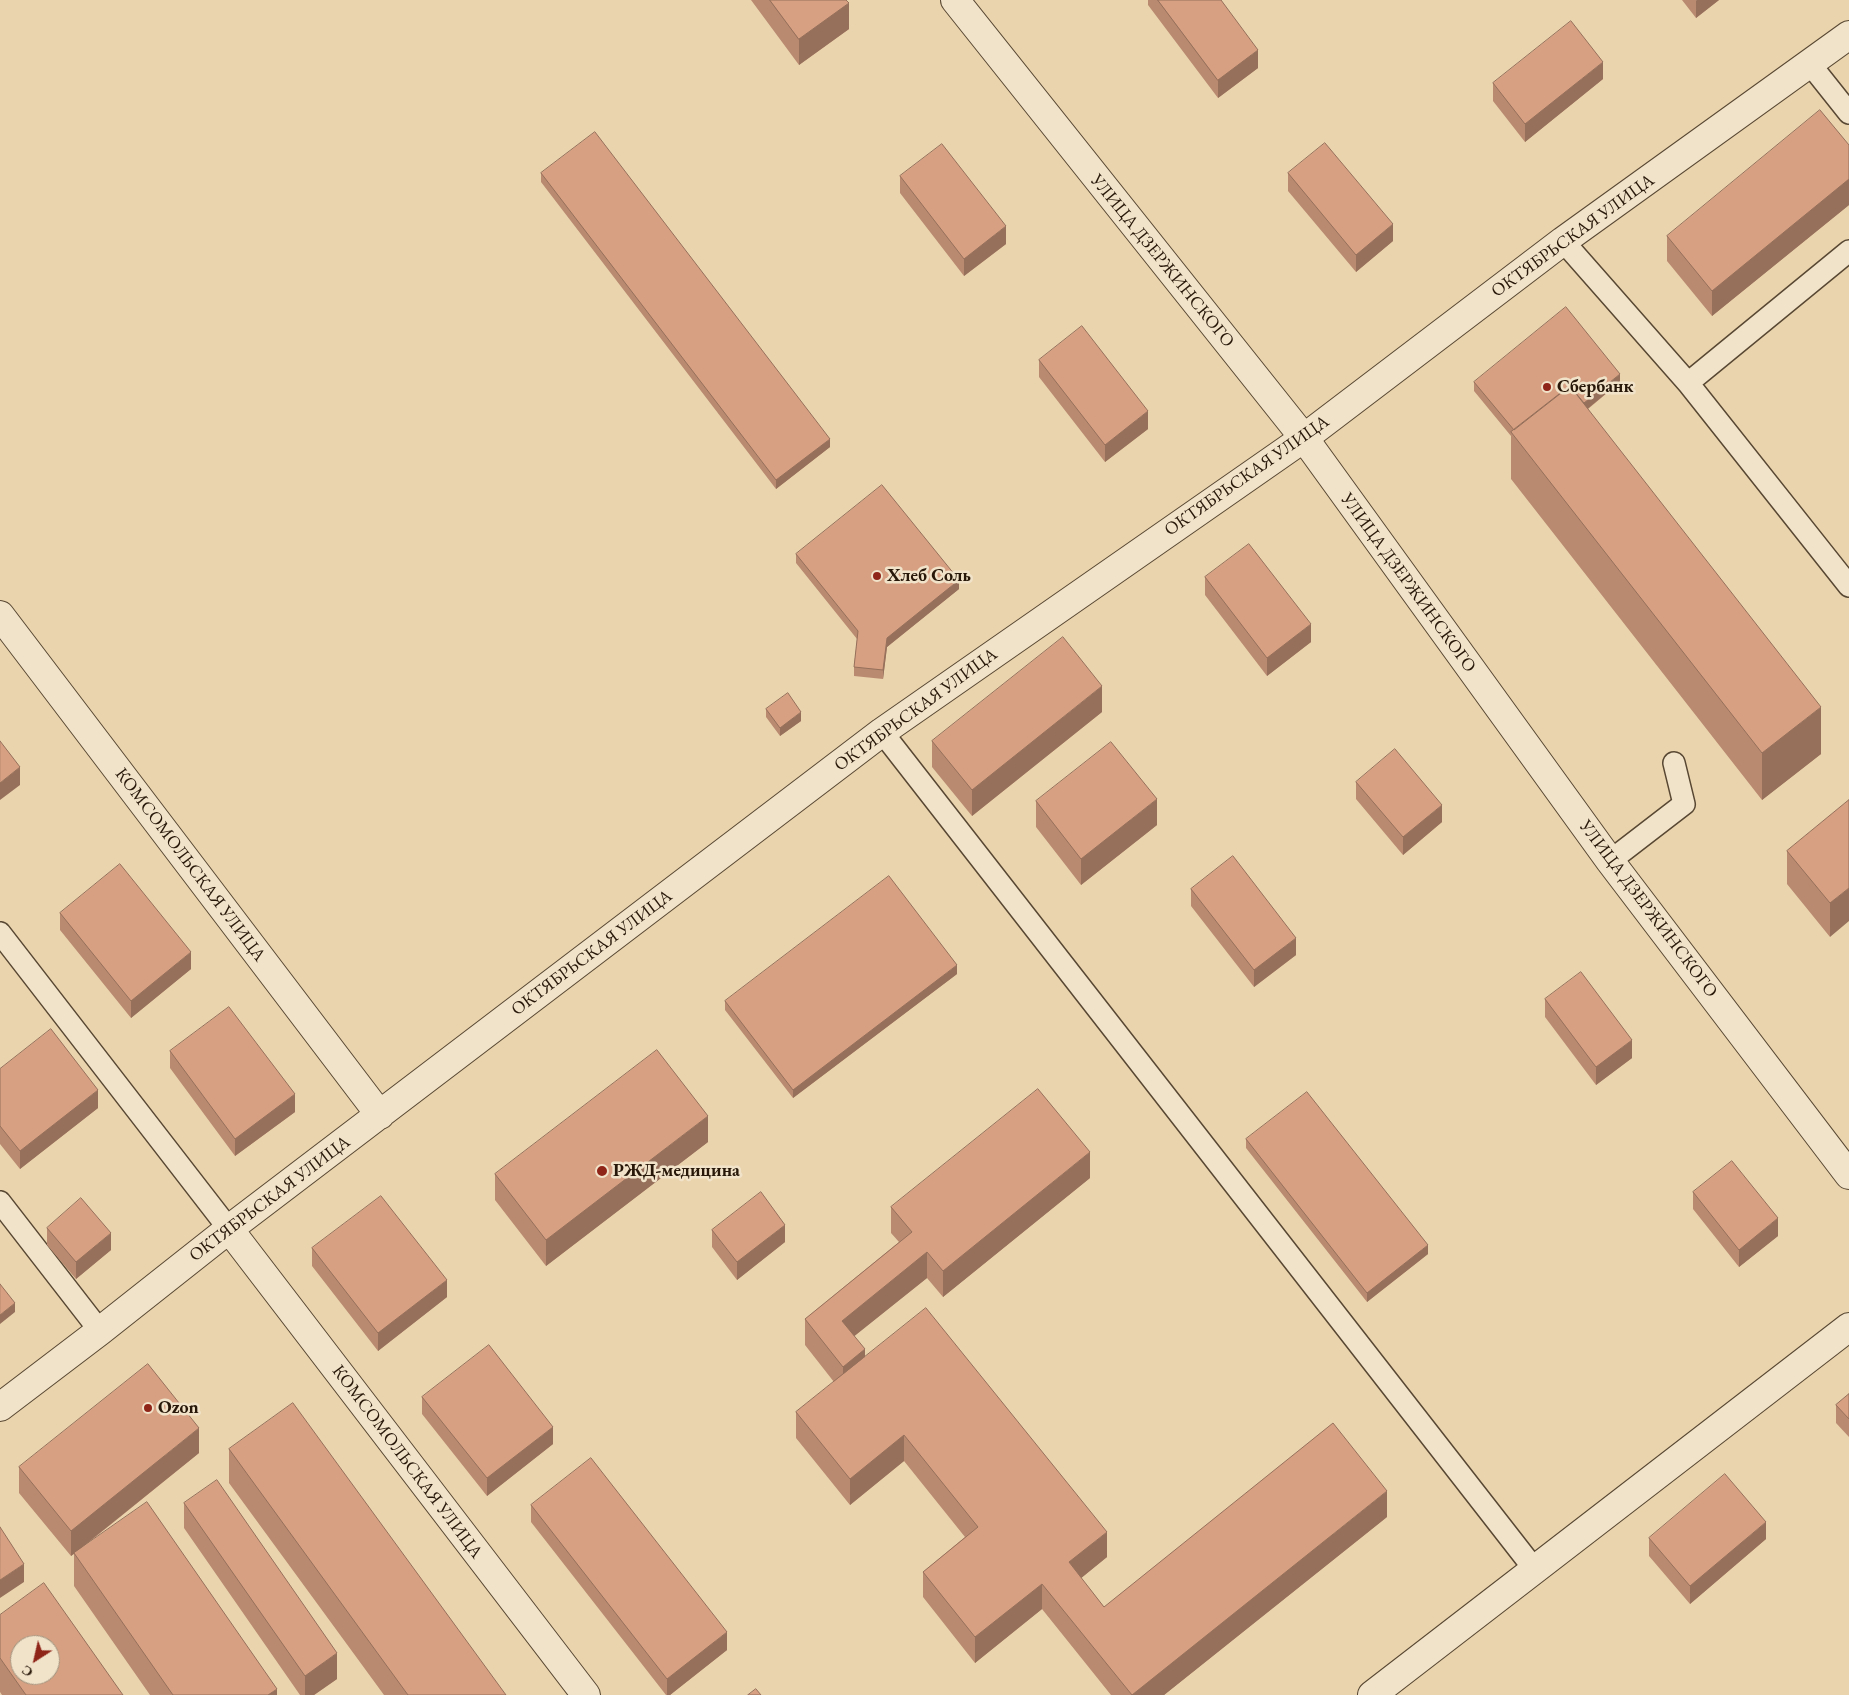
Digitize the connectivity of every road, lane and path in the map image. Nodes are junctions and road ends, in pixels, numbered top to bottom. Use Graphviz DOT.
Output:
graph roads {
  1 [pos="964,3"];
  2 [pos="1849,35"];
  3 [pos="1810,64"];
  4 [pos="1849,113"];
  5 [pos="1563,241"];
  6 [pos="1849,252"];
  7 [pos="1688,383"];
  8 [pos="1304,438"];
  9 [pos="1849,586"];
  10 [pos="0,615"];
  11 [pos="882,732"];
  12 [pos="1674,763"];
  13 [pos="1610,860"];
  14 [pos="0,933"];
  15 [pos="380,1115"];
  16 [pos="1849,1175"];
  17 [pos="0,1202"];
  18 [pos="229,1229"];
  19 [pos="1849,1327"];
  20 [pos="100,1331"];
  21 [pos="0,1407"];
  22 [pos="1535,1570"];
  23 [pos="586,1695"];
  24 [pos="1372,1695"];
  1 -- 8 [label="street, УЛИЦА ДЗЕРЖИНСКОГО"];
  2 -- 3 [label="street, ОКТЯБРЬСКАЯ УЛИЦА"];
  3 -- 4 [label="lane"];
  3 -- 5 [label="street, ОКТЯБРЬСКАЯ УЛИЦА"];
  5 -- 7 [label="lane"];
  5 -- 8 [label="street, ОКТЯБРЬСКАЯ УЛИЦА"];
  6 -- 7 [label="lane"];
  7 -- 9 [label="lane"];
  8 -- 11 [label="street, ОКТЯБРЬСКАЯ УЛИЦА"];
  8 -- 13 [label="street, УЛИЦА ДЗЕРЖИНСКОГО"];
  10 -- 15 [label="street, КОМСОМОЛЬСКАЯ УЛИЦА"];
  11 -- 15 [label="street, ОКТЯБРЬСКАЯ УЛИЦА"];
  11 -- 22 [label="lane"];
  12 -- 13 [label="lane"];
  13 -- 16 [label="street, УЛИЦА ДЗЕРЖИНСКОГО"];
  14 -- 18 [label="lane"];
  15 -- 18 [label="street, ОКТЯБРЬСКАЯ УЛИЦА"];
  17 -- 20 [label="lane"];
  18 -- 20 [label="street, ОКТЯБРЬСКАЯ УЛИЦА"];
  18 -- 23 [label="street, КОМСОМОЛЬСКАЯ УЛИЦА"];
  19 -- 22 [label="street"];
  20 -- 21 [label="street, ОКТЯБРЬСКАЯ УЛИЦА"];
  22 -- 24 [label="street"];
}
